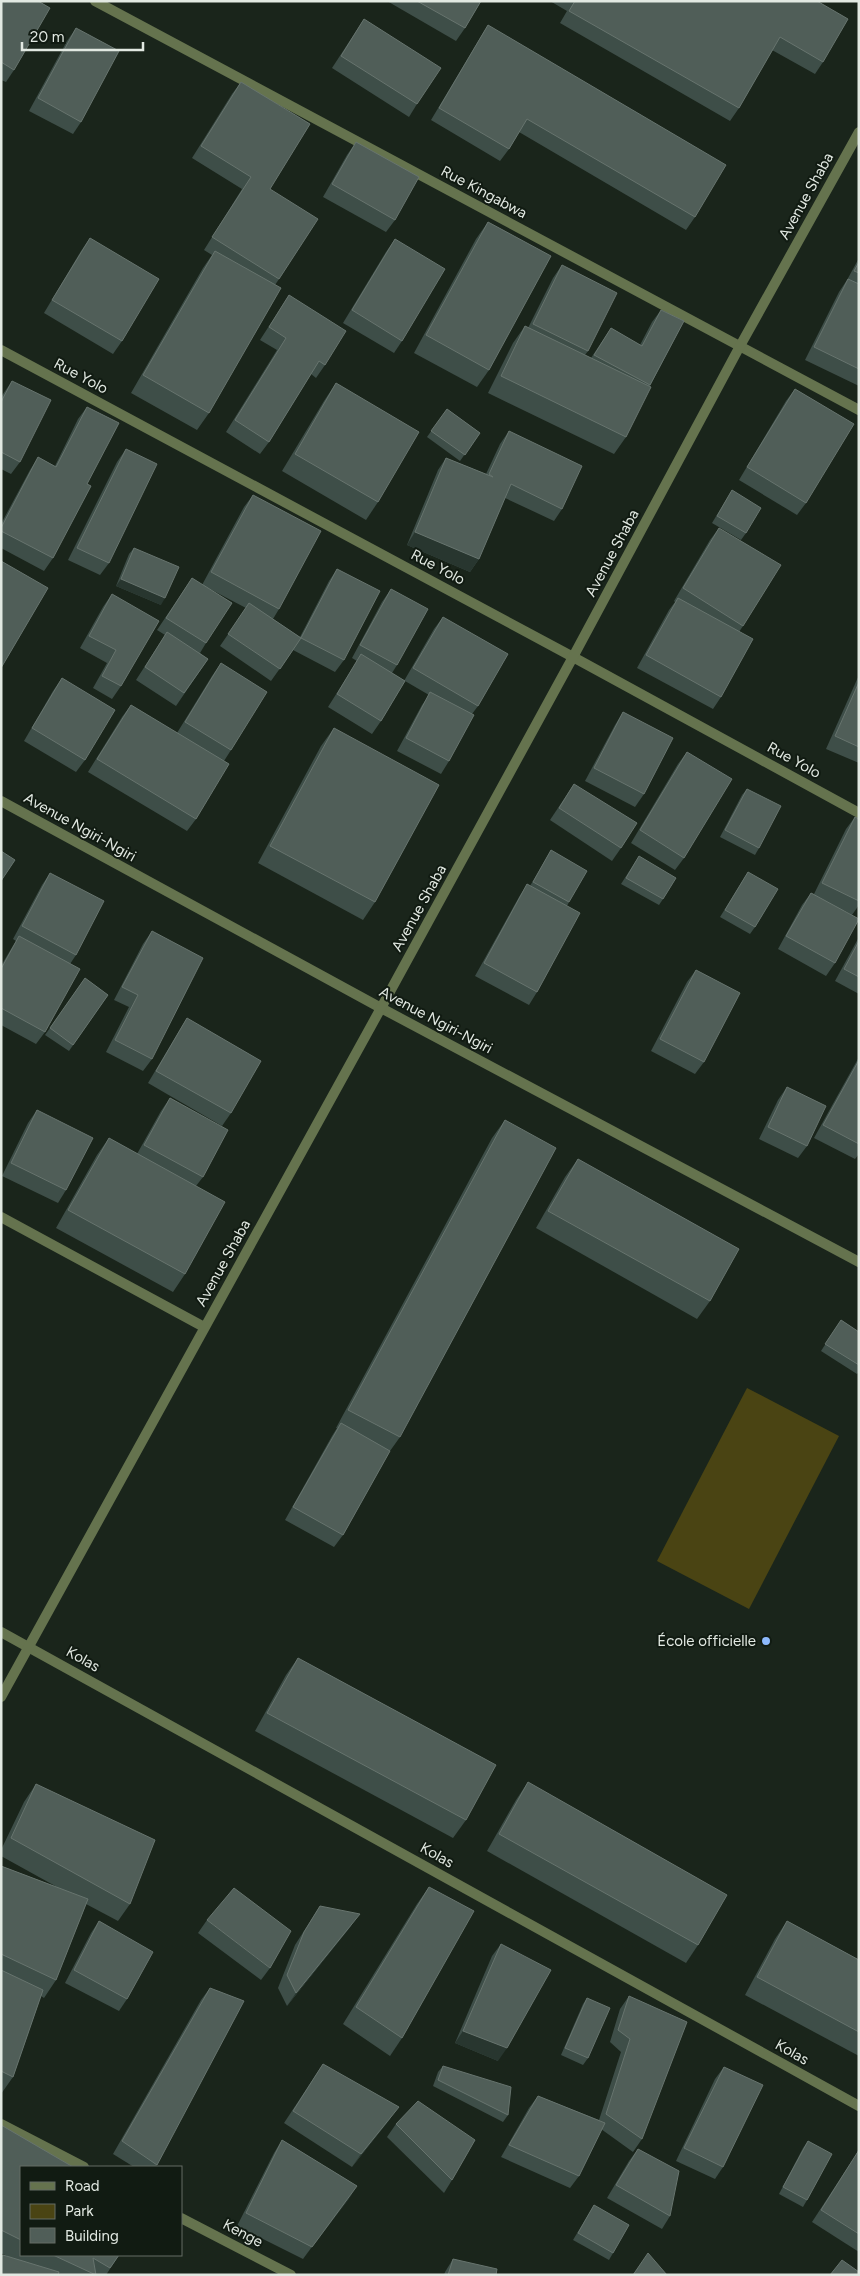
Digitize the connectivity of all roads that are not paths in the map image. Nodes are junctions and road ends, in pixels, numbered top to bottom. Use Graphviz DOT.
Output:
graph roads {
  1 [pos="95,1"];
  2 [pos="859,132"];
  3 [pos="740,346"];
  4 [pos="1,350"];
  5 [pos="859,410"];
  6 [pos="573,657"];
  7 [pos="1,800"];
  8 [pos="859,813"];
  9 [pos="381,1008"];
  10 [pos="1,1217"];
  11 [pos="859,1262"];
  12 [pos="204,1326"];
  13 [pos="1,1632"];
  14 [pos="29,1646"];
  15 [pos="1,1697"];
  16 [pos="859,2106"];
  17 [pos="1,2124"];
  18 [pos="82,2166"];
  19 [pos="182,2219"];
  20 [pos="291,2275"];
  1 -- 3 [label="street, Rue Kingabwa"];
  2 -- 3 [label="street, Avenue Shaba"];
  3 -- 5 [label="street, Rue Kingabwa"];
  3 -- 6 [label="street, Avenue Shaba"];
  4 -- 6 [label="street, Rue Yolo"];
  6 -- 8 [label="street, Rue Yolo"];
  6 -- 9 [label="street, Avenue Shaba"];
  7 -- 9 [label="street, Avenue Ngiri-Ngiri"];
  9 -- 11 [label="street, Avenue Ngiri-Ngiri"];
  9 -- 12 [label="street, Avenue Shaba"];
  10 -- 12 [label="street"];
  12 -- 14 [label="street, Avenue Shaba"];
  13 -- 14 [label="street, Kolas"];
  14 -- 15 [label="street, Avenue Shaba"];
  14 -- 16 [label="street, Kolas"];
  17 -- 18 [label="street"];
  19 -- 20 [label="street, Kenge"];
}
